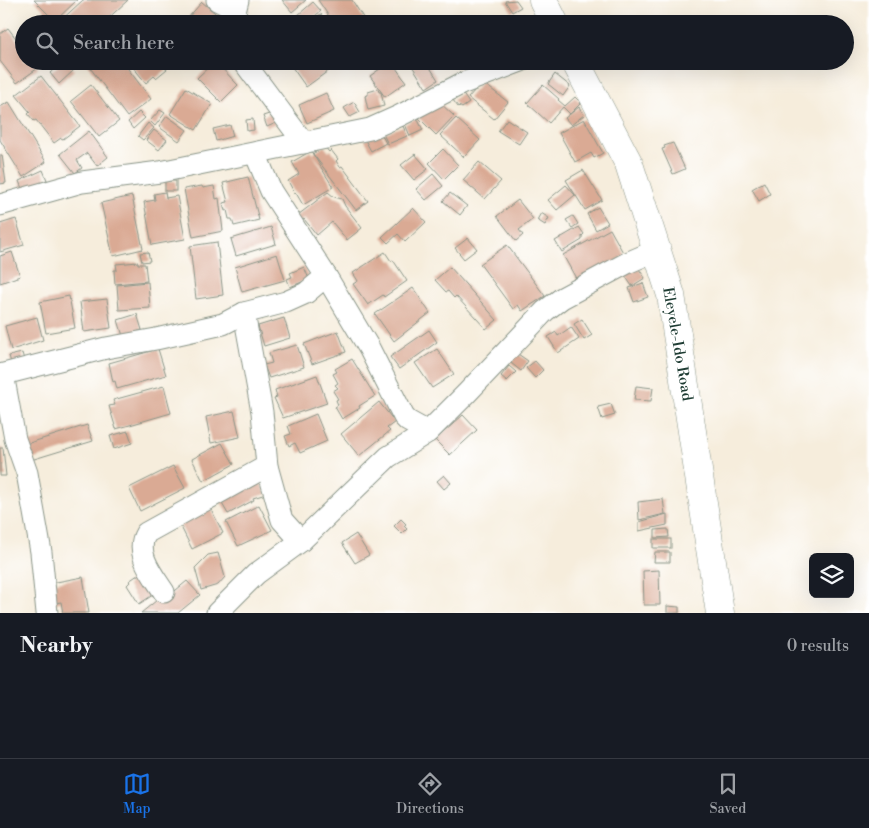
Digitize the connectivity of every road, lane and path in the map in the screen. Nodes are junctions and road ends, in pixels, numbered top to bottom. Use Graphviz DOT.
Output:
graph roads {
  1 [pos="543,0"];
  2 [pos="550,15"];
  3 [pos="250,70"];
  4 [pos="497,70"];
  5 [pos="580,70"];
  6 [pos="304,143"];
  7 [pos="255,153"];
  8 [pos="0,205"];
  9 [pos="657,250"];
  10 [pos="326,276"];
  11 [pos="244,313"];
  12 [pos="0,375"];
  13 [pos="428,432"];
  14 [pos="8,439"];
  15 [pos="267,466"];
  16 [pos="301,541"];
  17 [pos="164,592"];
  18 [pos="47,613"];
  19 [pos="218,613"];
  20 [pos="720,613"];
  1 -- 2 [label="main road"];
  3 -- 6 [label="street"];
  4 -- 6 [label="street"];
  5 -- 9 [label="main road, Eleyele-Ido Road"];
  6 -- 7 [label="street"];
  7 -- 8 [label="street"];
  7 -- 10 [label="street"];
  9 -- 13 [label="street"];
  9 -- 20 [label="main road, Eleyele-Ido Road"];
  10 -- 11 [label="street"];
  10 -- 13 [label="street"];
  11 -- 12 [label="street"];
  11 -- 15 [label="street"];
  12 -- 14 [label="street"];
  13 -- 16 [label="street"];
  14 -- 18 [label="street"];
  15 -- 16 [label="street"];
  15 -- 17 [label="street"];
  16 -- 19 [label="street"];
}
